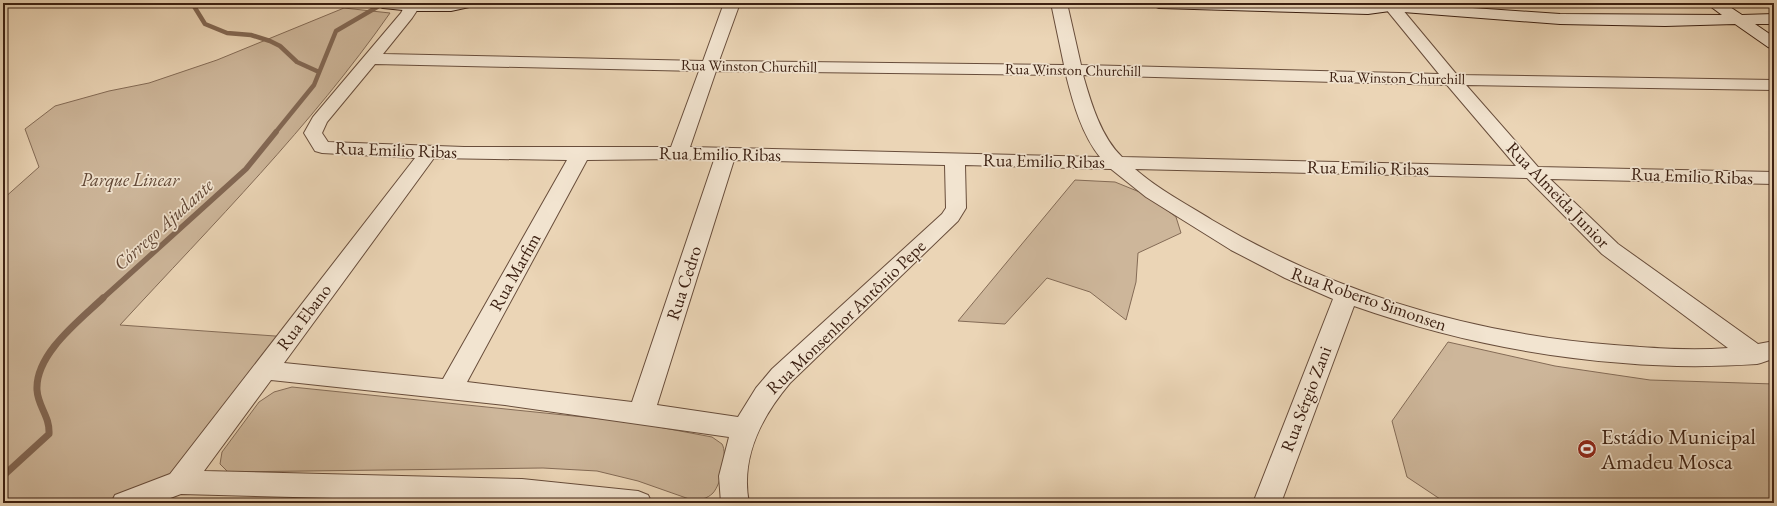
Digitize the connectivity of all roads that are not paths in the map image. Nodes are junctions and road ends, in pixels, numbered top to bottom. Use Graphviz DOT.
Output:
graph roads {
  1 [pos="483,3"];
  2 [pos="732,3"];
  3 [pos="1059,3"];
  4 [pos="1159,3"];
  5 [pos="1368,3"];
  6 [pos="1714,3"];
  7 [pos="389,4"];
  8 [pos="435,4"];
  9 [pos="466,4"];
  10 [pos="414,5"];
  11 [pos="1391,5"];
  12 [pos="1774,19"];
  13 [pos="1740,20"];
  14 [pos="1774,44"];
  15 [pos="372,59"];
  16 [pos="710,66"];
  17 [pos="1073,70"];
  18 [pos="1452,80"];
  19 [pos="1774,85"];
  20 [pos="428,153"];
  21 [pos="678,153"];
  22 [pos="580,154"];
  23 [pos="726,154"];
  24 [pos="955,158"];
  25 [pos="1116,162"];
  26 [pos="1532,172"];
  27 [pos="1774,178"];
  28 [pos="1346,296"];
  29 [pos="1765,352"];
  30 [pos="264,370"];
  31 [pos="450,389"];
  32 [pos="642,412"];
  33 [pos="746,429"];
  34 [pos="180,482"];
  35 [pos="125,503"];
  36 [pos="638,503"];
  37 [pos="736,503"];
  38 [pos="1267,503"];
  1 -- 9 [label="street"];
  2 -- 16 [label="street"];
  3 -- 17 [label="street, Rua Roberto Simonsen"];
  4 -- 11 [label="street"];
  5 -- 11 [label="street"];
  6 -- 13 [label="street"];
  7 -- 10 [label="street"];
  8 -- 9 [label="street"];
  8 -- 10 [label="street"];
  10 -- 15 [label="street"];
  11 -- 13 [label="street"];
  11 -- 18 [label="street, Rua Almeida Junior"];
  12 -- 13 [label="street"];
  13 -- 14 [label="street"];
  15 -- 16 [label="street, Rua Winston Churchill"];
  15 -- 20 [label="street, Rua Emilio Ribas"];
  16 -- 17 [label="street, Rua Winston Churchill"];
  16 -- 21 [label="street"];
  17 -- 18 [label="street, Rua Winston Churchill"];
  17 -- 25 [label="street, Rua Roberto Simonsen"];
  18 -- 19 [label="street, Rua Winston Churchill"];
  18 -- 26 [label="street, Rua Almeida Junior"];
  20 -- 22 [label="street, Rua Emilio Ribas"];
  20 -- 30 [label="street, Rua Ebano"];
  21 -- 22 [label="street, Rua Emilio Ribas"];
  21 -- 23 [label="street, Rua Emilio Ribas"];
  22 -- 31 [label="street, Rua Marfim"];
  23 -- 24 [label="street, Rua Emilio Ribas"];
  23 -- 32 [label="street, Rua Cedro"];
  24 -- 25 [label="street, Rua Emilio Ribas"];
  24 -- 33 [label="street, Rua Monsenhor Antônio Pepe"];
  25 -- 26 [label="street, Rua Emilio Ribas"];
  25 -- 28 [label="street, Rua Roberto Simonsen"];
  26 -- 27 [label="street, Rua Emilio Ribas"];
  26 -- 29 [label="street, Rua Almeida Junior"];
  28 -- 29 [label="street, Rua Roberto Simonsen"];
  28 -- 38 [label="street, Rua Sérgio Zani"];
  30 -- 31 [label="street"];
  30 -- 34 [label="street, Rua Ebano"];
  31 -- 32 [label="street"];
  32 -- 33 [label="street"];
  33 -- 37 [label="street, Rua Monsenhor Antônio Pepe"];
  34 -- 35 [label="street"];
  34 -- 36 [label="street"];
}
